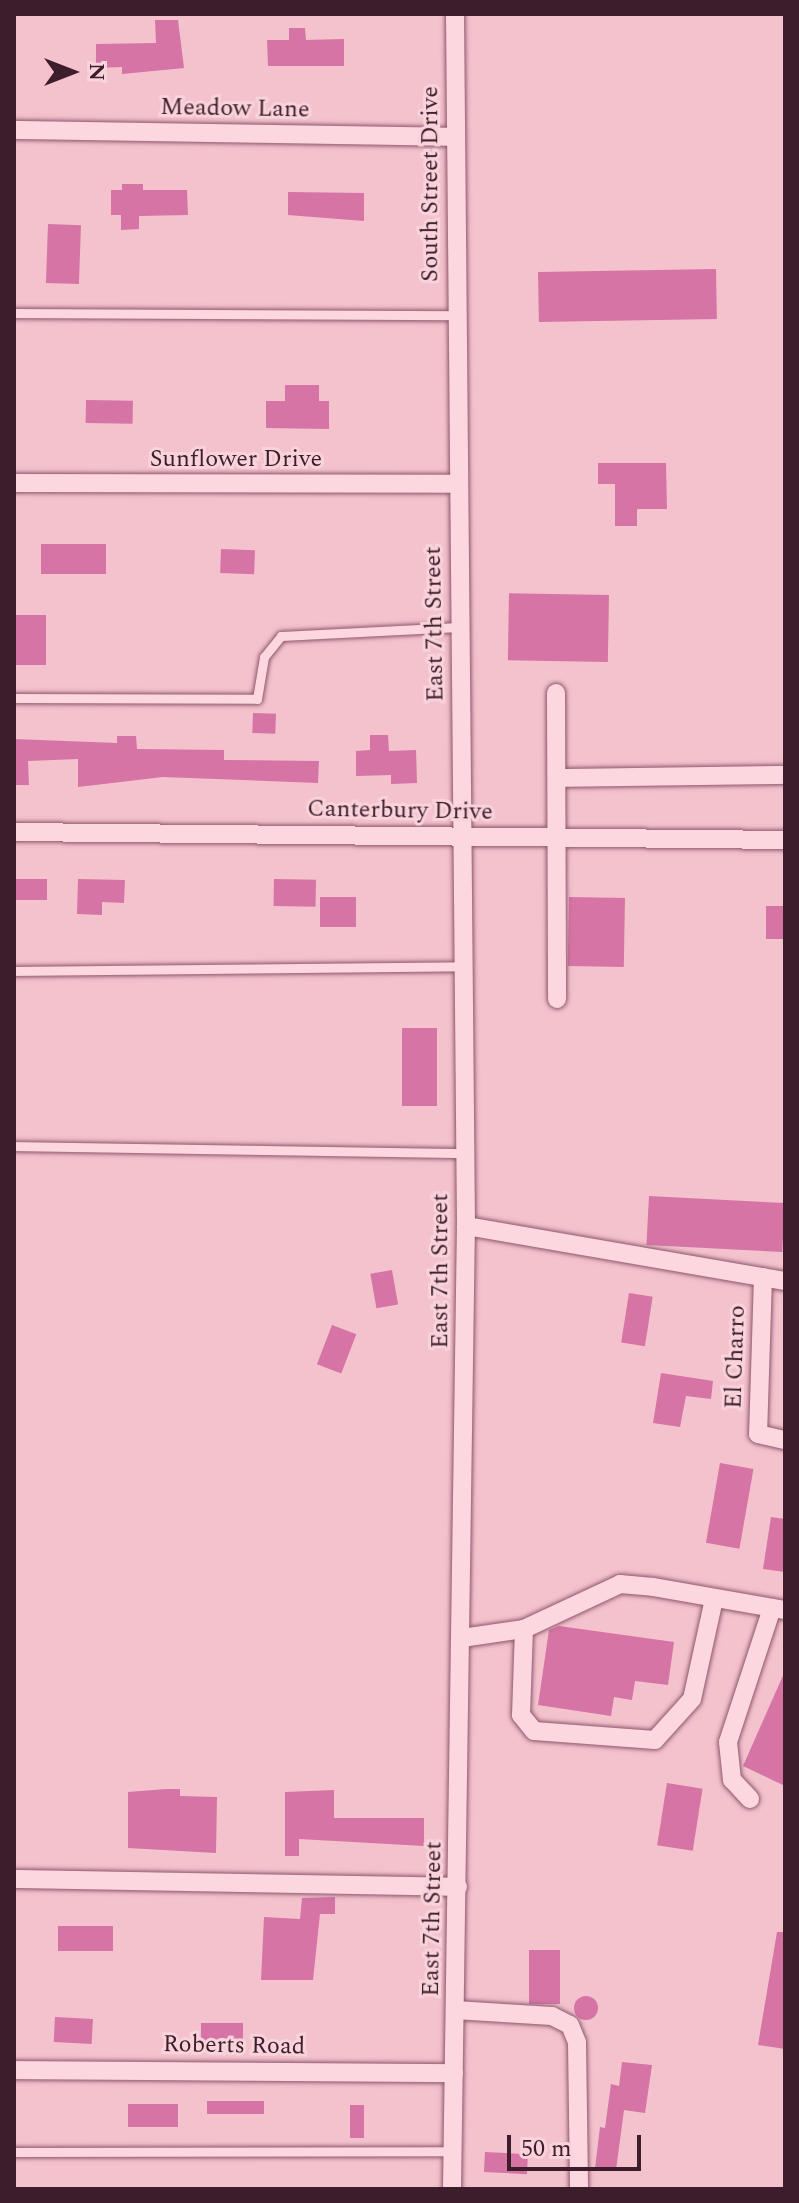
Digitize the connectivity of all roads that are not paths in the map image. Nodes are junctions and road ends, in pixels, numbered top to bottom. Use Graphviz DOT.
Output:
graph roads {
  1 [pos="455,14"];
  2 [pos="14,130"];
  3 [pos="455,137"];
  4 [pos="14,313"];
  5 [pos="455,315"];
  6 [pos="455,354"];
  7 [pos="14,483"];
  8 [pos="457,484"];
  9 [pos="459,627"];
  10 [pos="556,693"];
  11 [pos="14,698"];
  12 [pos="785,775"];
  13 [pos="558,778"];
  14 [pos="14,832"];
  15 [pos="463,836"];
  16 [pos="560,837"];
  17 [pos="785,840"];
  18 [pos="465,966"];
  19 [pos="14,971"];
  20 [pos="557,999"];
  21 [pos="14,1146"];
  22 [pos="465,1153"];
  23 [pos="466,1226"];
  24 [pos="763,1277"];
  25 [pos="785,1281"];
  26 [pos="785,1440"];
  27 [pos="714,1599"];
  28 [pos="779,1609"];
  29 [pos="524,1629"];
  30 [pos="462,1638"];
  31 [pos="750,1799"];
  32 [pos="14,1879"];
  33 [pos="458,1887"];
  34 [pos="455,2010"];
  35 [pos="14,2070"];
  36 [pos="454,2073"];
  37 [pos="452,2151"];
  38 [pos="14,2152"];
  39 [pos="452,2189"];
  40 [pos="579,2189"];
  1 -- 3 [label="street, South Street Drive"];
  2 -- 3 [label="street, Meadow Lane"];
  3 -- 5 [label="street, South Street Drive"];
  4 -- 5 [label="lane"];
  5 -- 6 [label="street, South Street Drive"];
  6 -- 8 [label="street, East 7th Street"];
  7 -- 8 [label="street, Sunflower Drive"];
  8 -- 9 [label="street, East 7th Street"];
  9 -- 11 [label="lane"];
  9 -- 15 [label="street, East 7th Street"];
  10 -- 13 [label="street"];
  12 -- 13 [label="street"];
  13 -- 16 [label="street"];
  14 -- 15 [label="street, Canterbury Drive"];
  15 -- 16 [label="street, Canterbury Drive"];
  15 -- 18 [label="street, East 7th Street"];
  16 -- 17 [label="street, Canterbury Drive"];
  16 -- 20 [label="street"];
  18 -- 19 [label="lane"];
  18 -- 22 [label="street, East 7th Street"];
  21 -- 22 [label="lane"];
  22 -- 23 [label="street, East 7th Street"];
  23 -- 24 [label="street"];
  23 -- 30 [label="street, East 7th Street"];
  24 -- 25 [label="street, El Charro"];
  24 -- 26 [label="street, El Charro"];
  27 -- 28 [label="street"];
  27 -- 29 [label="street"];
  27 -- 29 [label="street"];
  28 -- 31 [label="street"];
  29 -- 30 [label="street"];
  30 -- 33 [label="street, East 7th Street"];
  32 -- 33 [label="street"];
  33 -- 34 [label="street, East 7th Street"];
  34 -- 36 [label="street, East 7th Street"];
  34 -- 40 [label="street"];
  35 -- 36 [label="street, Roberts Road"];
  36 -- 37 [label="street, East 7th Street"];
  37 -- 38 [label="lane"];
  37 -- 39 [label="street, East 7th Street"];
}
